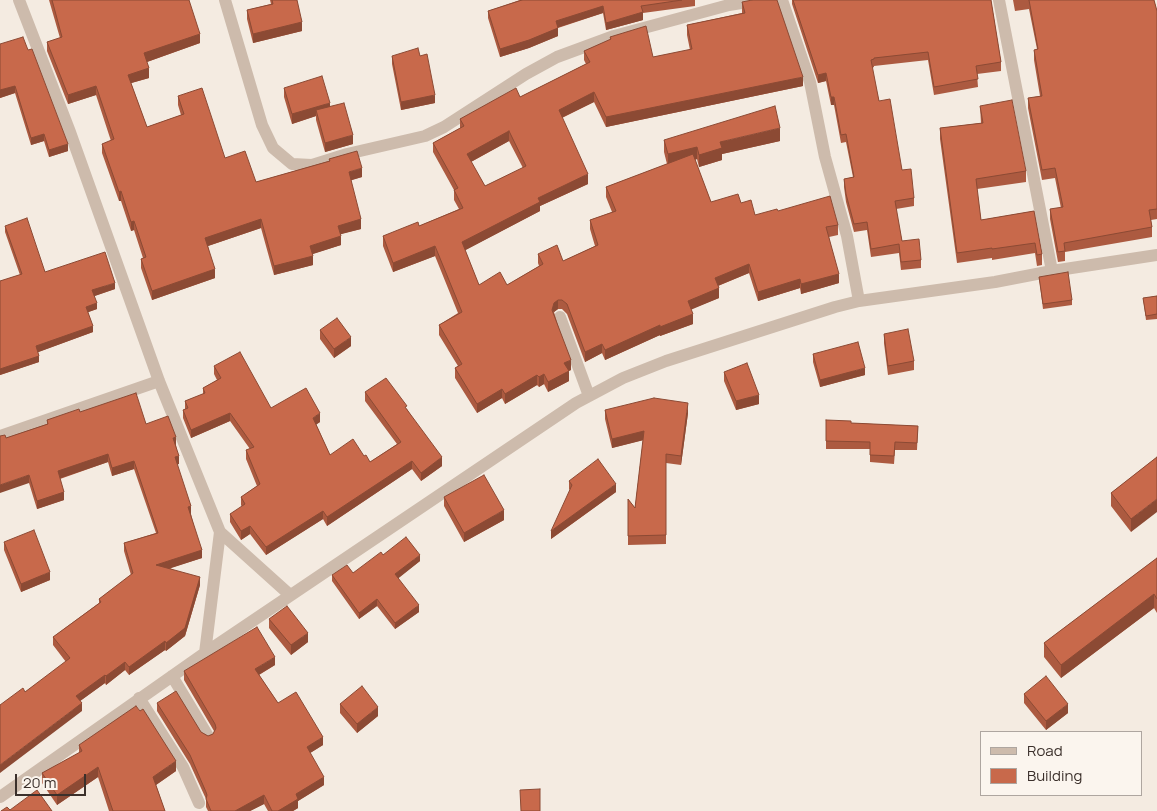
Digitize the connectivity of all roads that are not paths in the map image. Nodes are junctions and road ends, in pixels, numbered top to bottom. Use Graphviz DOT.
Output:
graph roads {
  1 [pos="19,0"];
  2 [pos="225,0"];
  3 [pos="760,0"];
  4 [pos="782,0"];
  5 [pos="999,0"];
  6 [pos="1157,255"];
  7 [pos="1052,271"];
  8 [pos="860,302"];
  9 [pos="560,317"];
  10 [pos="159,381"];
  11 [pos="589,396"];
  12 [pos="0,436"];
  13 [pos="220,532"];
  14 [pos="290,595"];
  15 [pos="205,653"];
  16 [pos="172,676"];
  17 [pos="139,698"];
  18 [pos="208,736"];
  19 [pos="0,797"];
  20 [pos="198,803"];
  1 -- 10 [label="street"];
  2 -- 3 [label="street"];
  4 -- 8 [label="street"];
  5 -- 7 [label="street"];
  6 -- 7 [label="street"];
  7 -- 8 [label="street"];
  8 -- 11 [label="street"];
  9 -- 11 [label="street"];
  10 -- 12 [label="street"];
  10 -- 13 [label="street"];
  11 -- 14 [label="street"];
  13 -- 14 [label="street"];
  13 -- 15 [label="street"];
  14 -- 15 [label="street"];
  15 -- 16 [label="street"];
  16 -- 17 [label="street"];
  16 -- 18 [label="street"];
  17 -- 19 [label="street"];
  17 -- 20 [label="street"];
}
